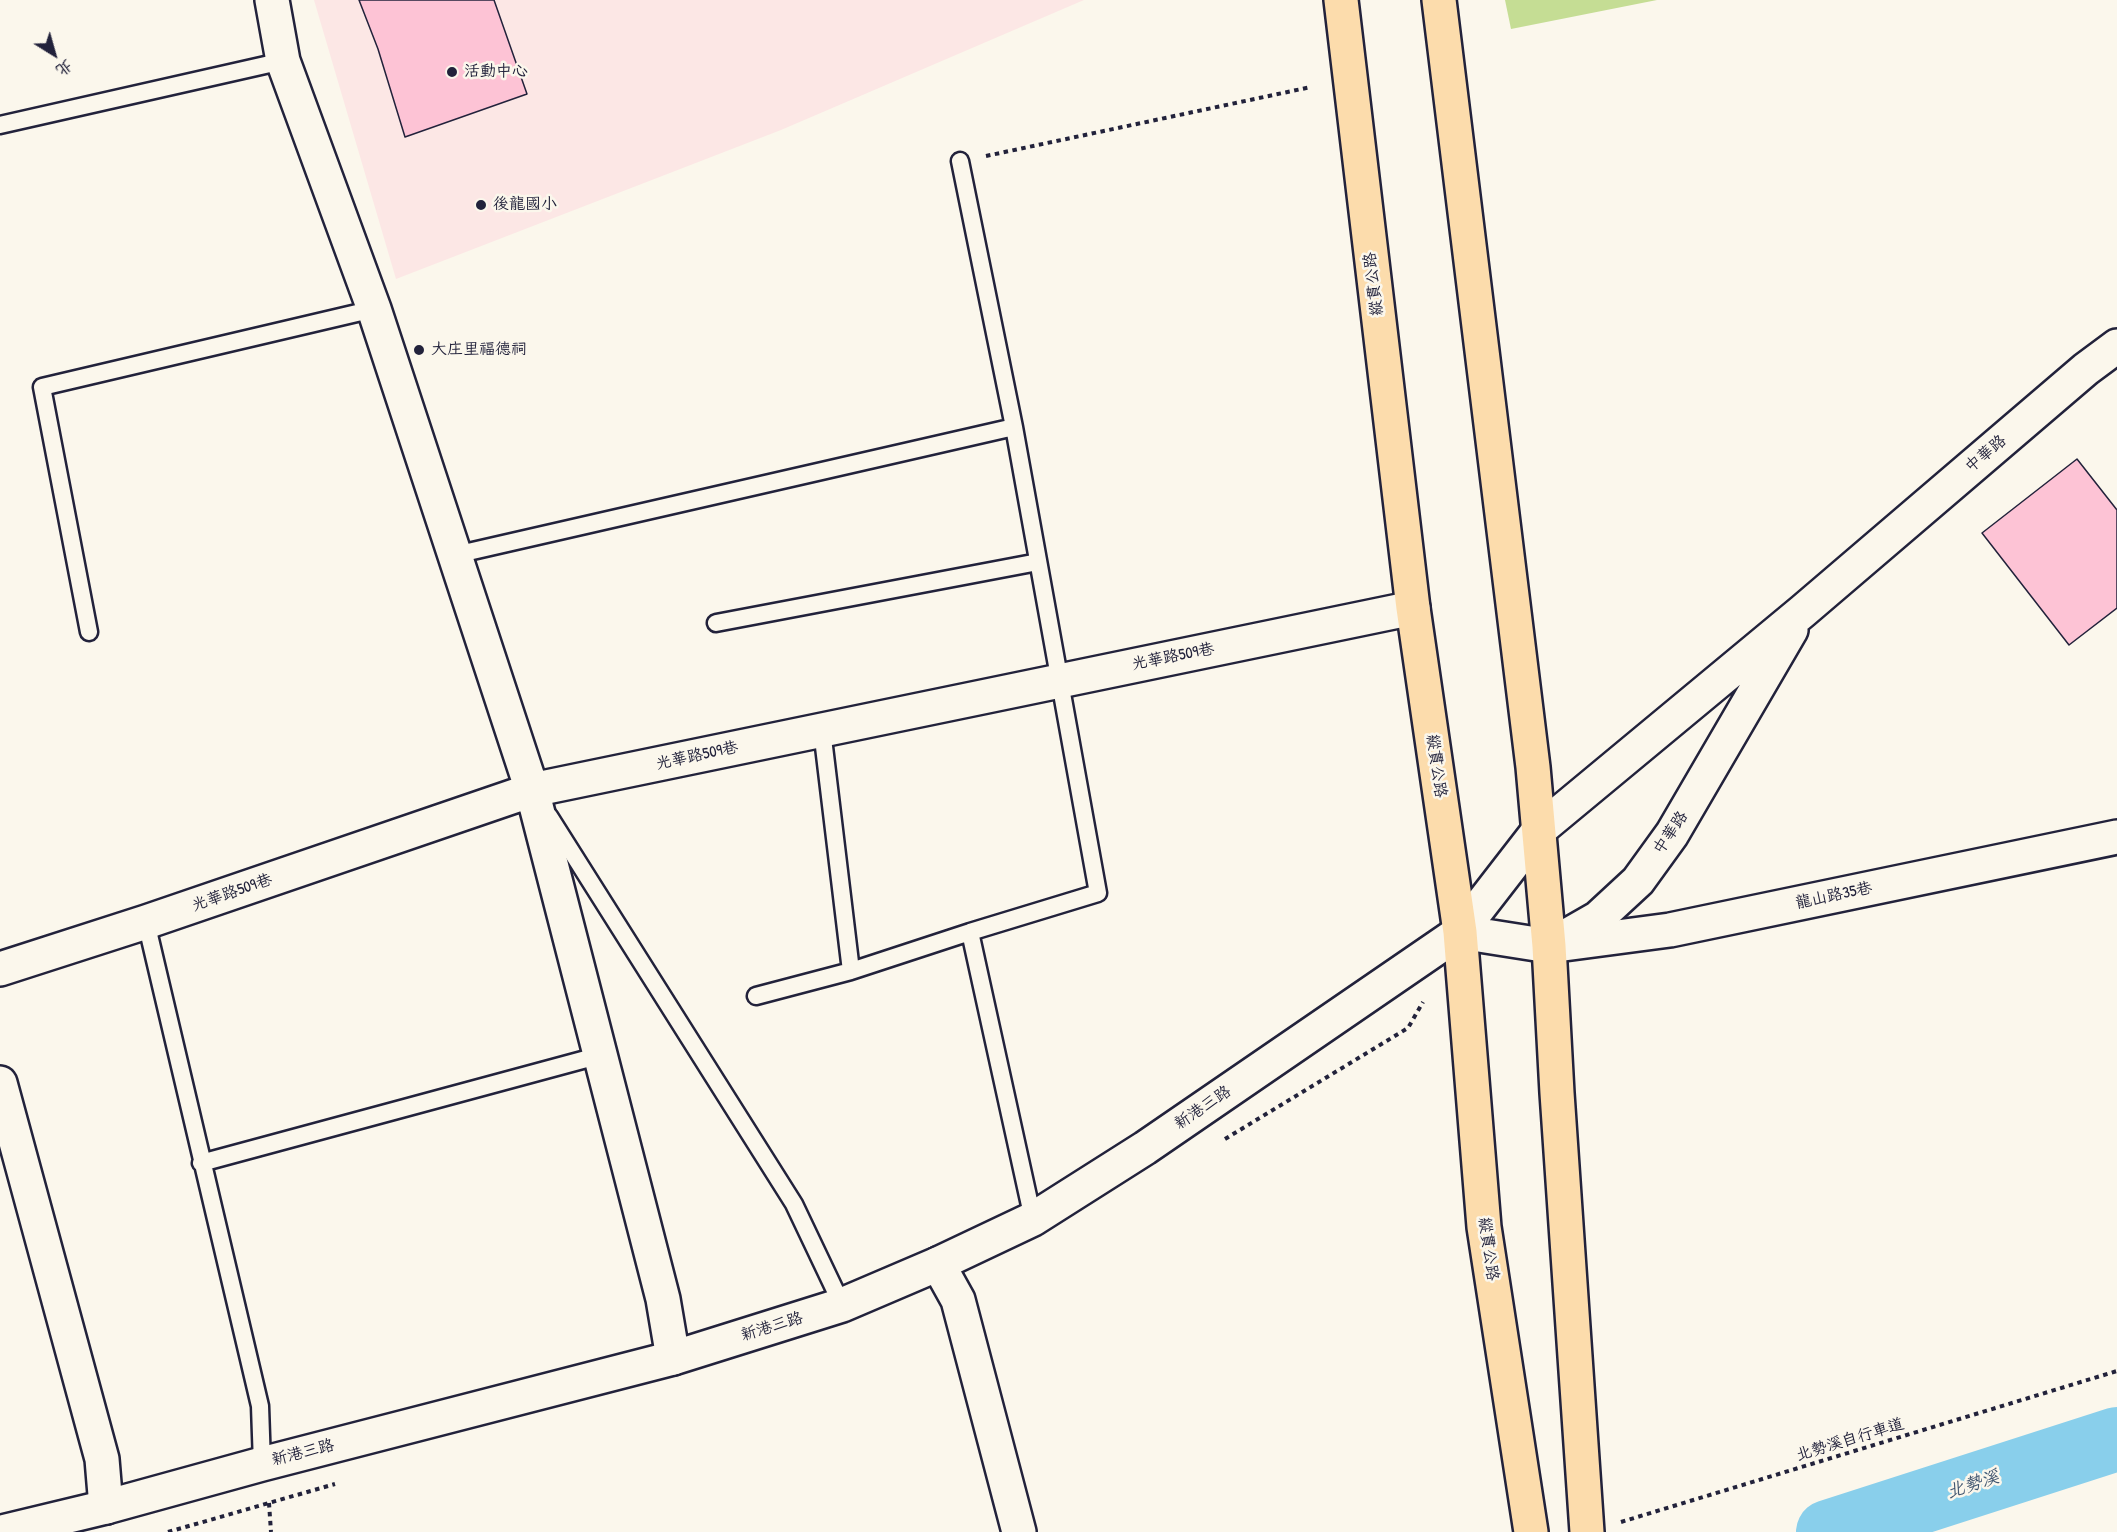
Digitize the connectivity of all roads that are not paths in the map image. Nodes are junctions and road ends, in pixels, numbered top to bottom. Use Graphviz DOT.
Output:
graph roads {
  1 [pos="272,0"];
  2 [pos="1341,0"];
  3 [pos="1439,0"];
  4 [pos="283,61"];
  5 [pos="0,125"];
  6 [pos="960,161"];
  7 [pos="374,309"];
  8 [pos="2117,346"];
  9 [pos="1014,427"];
  10 [pos="455,555"];
  11 [pos="1038,562"];
  12 [pos="1413,608"];
  13 [pos="1803,610"];
  14 [pos="716,623"];
  15 [pos="89,632"];
  16 [pos="1060,680"];
  17 [pos="822,730"];
  18 [pos="532,790"];
  19 [pos="1539,830"];
  20 [pos="2117,837"];
  21 [pos="146,922"];
  22 [pos="970,932"];
  23 [pos="1460,932"];
  24 [pos="1549,946"];
  25 [pos="0,969"];
  26 [pos="851,971"];
  27 [pos="756,996"];
  28 [pos="601,1055"];
  29 [pos="0,1083"];
  30 [pos="201,1163"];
  31 [pos="1033,1219"];
  32 [pos="938,1264"];
  33 [pos="842,1305"];
  34 [pos="674,1358"];
  35 [pos="262,1464"];
  36 [pos="106,1507"];
  37 [pos="1600,1528"];
  38 [pos="2,1532"];
  39 [pos="1018,1532"];
  40 [pos="1532,1532"];
  1 -- 4 [label="street"];
  2 -- 12 [label="main road, 縱貫公路"];
  3 -- 19 [label="main road"];
  4 -- 5 [label="lane"];
  4 -- 7 [label="street"];
  6 -- 9 [label="lane"];
  7 -- 10 [label="street"];
  7 -- 15 [label="lane"];
  8 -- 13 [label="street, 中華路"];
  9 -- 10 [label="lane"];
  9 -- 11 [label="lane"];
  10 -- 18 [label="street"];
  11 -- 14 [label="lane"];
  11 -- 16 [label="lane"];
  12 -- 16 [label="street, 光華路509巷"];
  12 -- 23 [label="main road, 縱貫公路"];
  13 -- 19 [label="street, 中華路"];
  13 -- 24 [label="street, 中華路"];
  16 -- 17 [label="street, 光華路509巷"];
  16 -- 22 [label="lane"];
  17 -- 18 [label="street, 光華路509巷"];
  17 -- 26 [label="lane"];
  18 -- 21 [label="street, 光華路509巷"];
  18 -- 28 [label="street"];
  18 -- 33 [label="lane"];
  19 -- 23 [label="street, 新港三路"];
  19 -- 24 [label="main road"];
  20 -- 24 [label="street, 龍山路35巷"];
  21 -- 25 [label="street, 光華路509巷"];
  21 -- 30 [label="lane"];
  22 -- 26 [label="lane"];
  22 -- 31 [label="lane"];
  23 -- 24 [label="street"];
  23 -- 31 [label="street, 新港三路"];
  23 -- 40 [label="main road, 縱貫公路"];
  24 -- 37 [label="main road"];
  26 -- 27 [label="lane"];
  28 -- 30 [label="lane"];
  28 -- 34 [label="street"];
  29 -- 36 [label="street"];
  30 -- 35 [label="lane"];
  31 -- 32 [label="street, 新港三路"];
  32 -- 33 [label="street, 新港三路"];
  32 -- 39 [label="street"];
  33 -- 34 [label="street, 新港三路"];
  34 -- 35 [label="street, 新港三路"];
  35 -- 36 [label="street, 新港三路"];
  36 -- 38 [label="street, 新港三路"];
}
